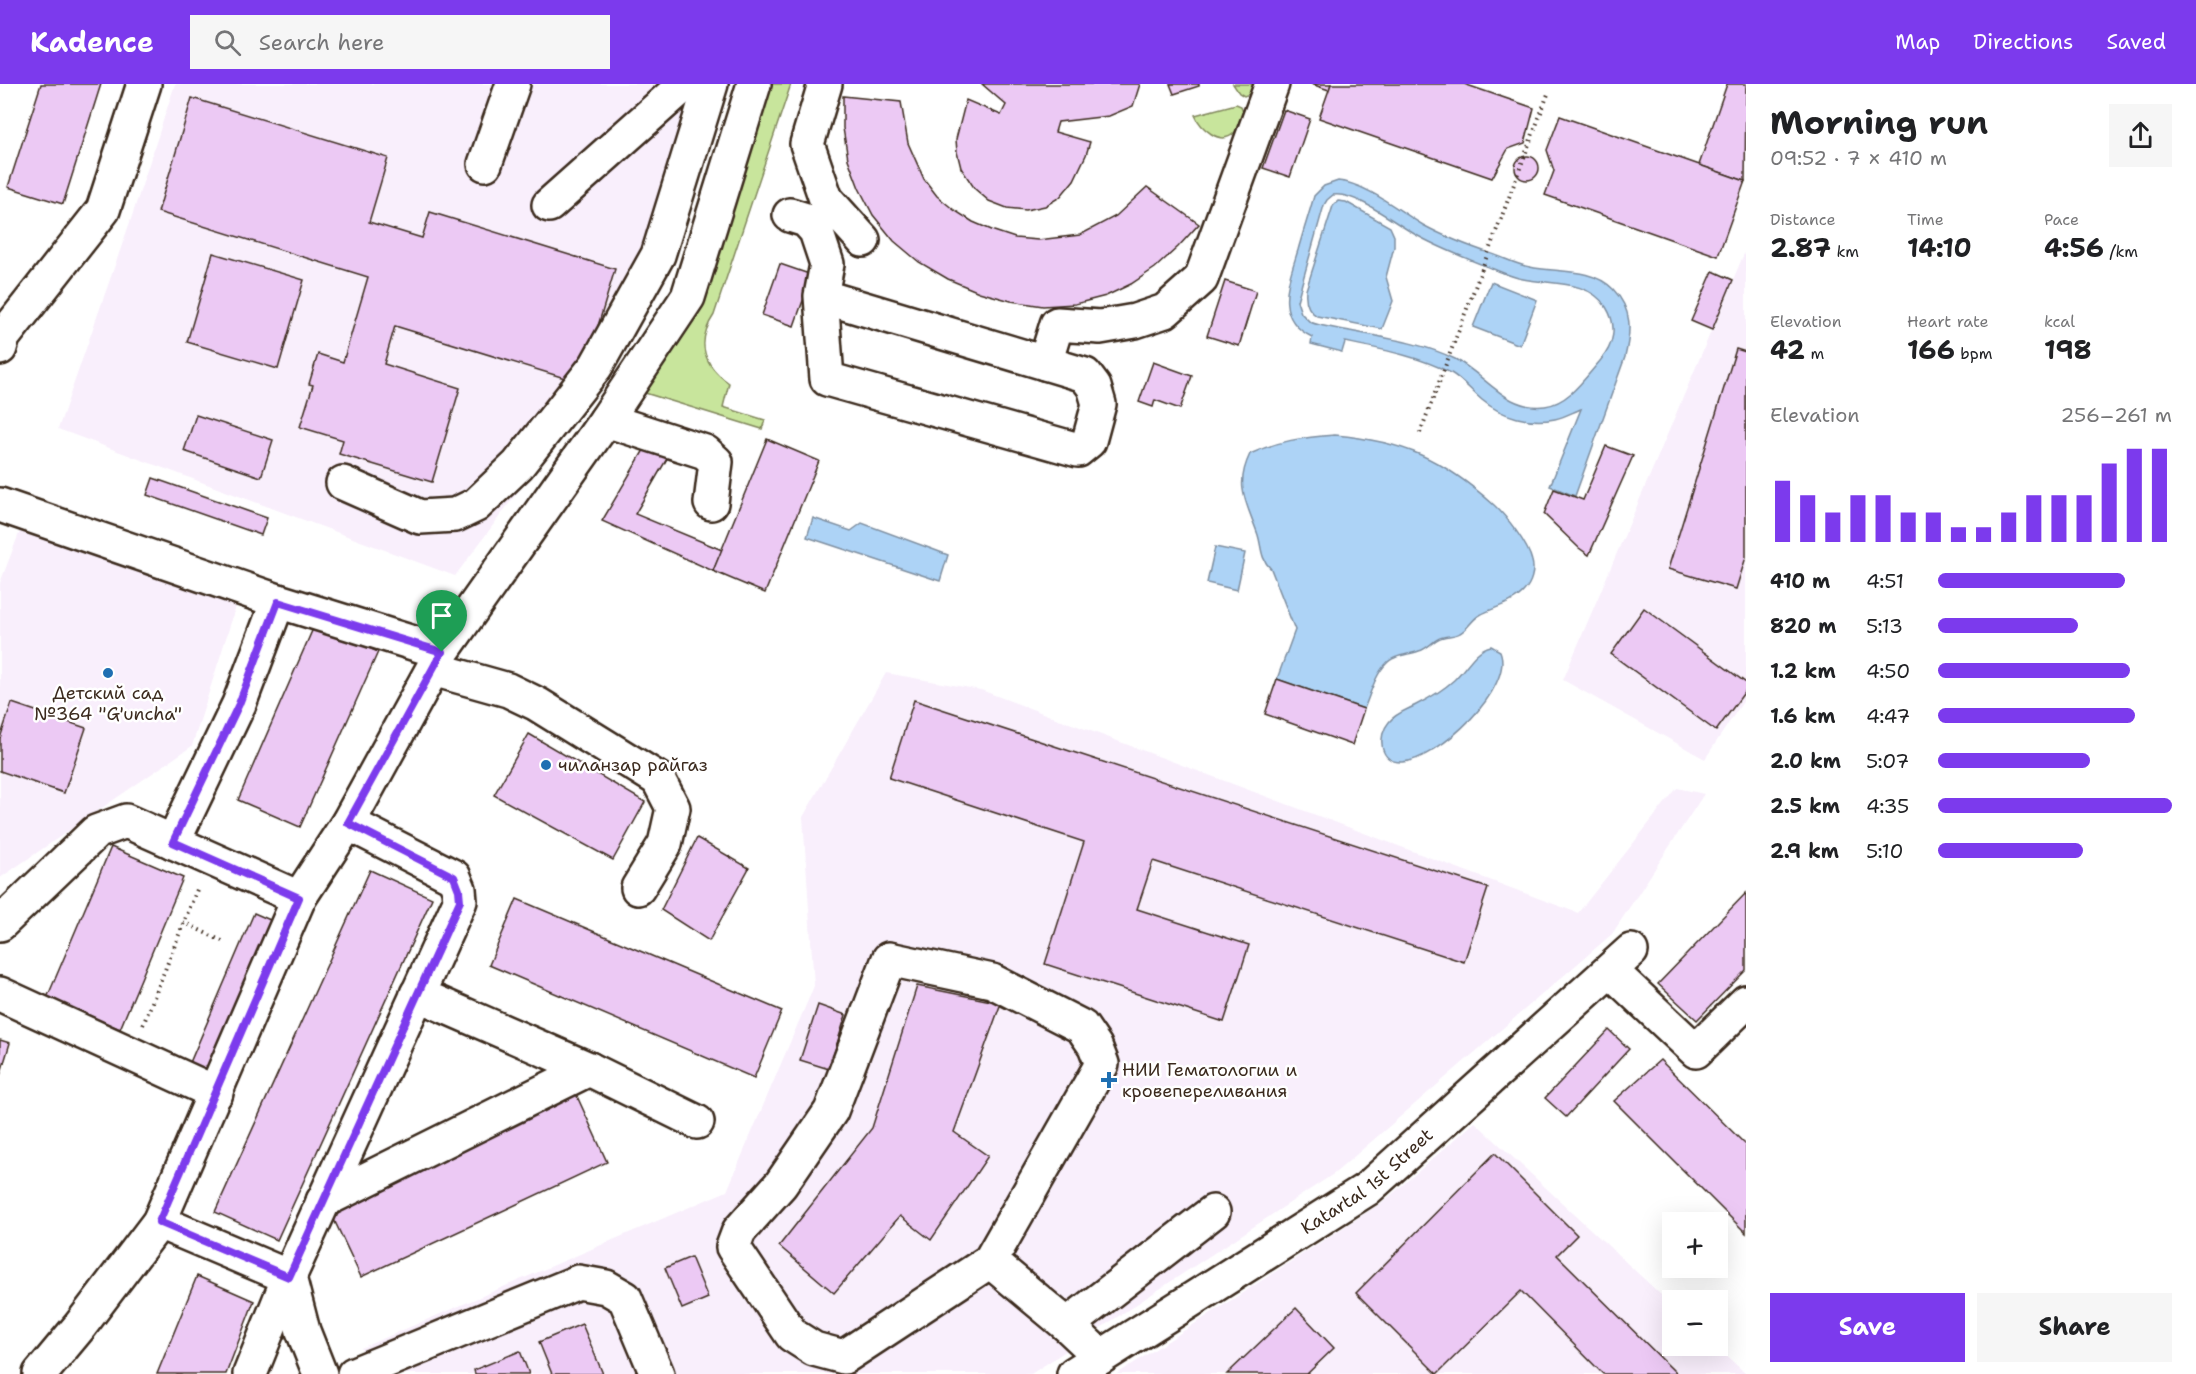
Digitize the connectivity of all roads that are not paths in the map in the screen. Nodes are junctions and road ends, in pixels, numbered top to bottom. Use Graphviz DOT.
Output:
graph roads {
  1 [pos="144,84"];
  2 [pos="513,84"];
  3 [pos="685,84"];
  4 [pos="711,84"];
  5 [pos="754,84"];
  6 [pos="825,84"];
  7 [pos="1272,84"];
  8 [pos="484,164"];
  9 [pos="549,205"];
  10 [pos="790,215"];
  11 [pos="863,240"];
  12 [pos="821,296"];
  13 [pos="0,348"];
  14 [pos="1045,363"];
  15 [pos="606,420"];
  16 [pos="343,483"];
  17 [pos="711,503"];
  18 [pos="0,505"];
  19 [pos="278,602"];
  20 [pos="437,661"];
  21 [pos="348,823"];
  22 [pos="173,842"];
  23 [pos="638,888"];
  24 [pos="299,898"];
  25 [pos="0,924"];
  26 [pos="0,994"];
  27 [pos="417,994"];
  28 [pos="1746,1002"];
  29 [pos="589,1069"];
  30 [pos="216,1093"];
  31 [pos="697,1122"];
  32 [pos="323,1201"];
  33 [pos="1213,1212"];
  34 [pos="159,1222"];
  35 [pos="990,1261"];
  36 [pos="289,1277"];
  37 [pos="1067,1325"];
  38 [pos="1088,1366"];
  39 [pos="40,1374"];
  40 [pos="250,1374"];
  41 [pos="320,1374"];
  42 [pos="354,1374"];
  43 [pos="657,1374"];
  1 -- 13 [label="street"];
  2 -- 8 [label="street"];
  3 -- 9 [label="street"];
  4 -- 16 [label="street"];
  5 -- 15 [label="street"];
  6 -- 11 [label="street"];
  7 -- 14 [label="street"];
  10 -- 12 [label="street"];
  12 -- 14 [label="street"];
  12 -- 14 [label="street"];
  15 -- 17 [label="street"];
  15 -- 20 [label="street"];
  18 -- 19 [label="street"];
  19 -- 20 [label="street"];
  19 -- 22 [label="street"];
  20 -- 21 [label="street"];
  20 -- 23 [label="street"];
  21 -- 24 [label="street"];
  21 -- 27 [label="street"];
  22 -- 24 [label="street"];
  22 -- 25 [label="street"];
  24 -- 30 [label="street"];
  26 -- 30 [label="street"];
  27 -- 29 [label="street"];
  27 -- 32 [label="street"];
  28 -- 38 [label="street, Katartal 1st Street"];
  29 -- 31 [label="street"];
  29 -- 32 [label="street"];
  30 -- 34 [label="street"];
  32 -- 36 [label="street"];
  33 -- 37 [label="street"];
  34 -- 36 [label="street"];
  34 -- 39 [label="street"];
  35 -- 35 [label="street"];
  35 -- 37 [label="street"];
  36 -- 40 [label="street"];
  36 -- 41 [label="street"];
  37 -- 38 [label="street"];
  42 -- 43 [label="street"];
}
